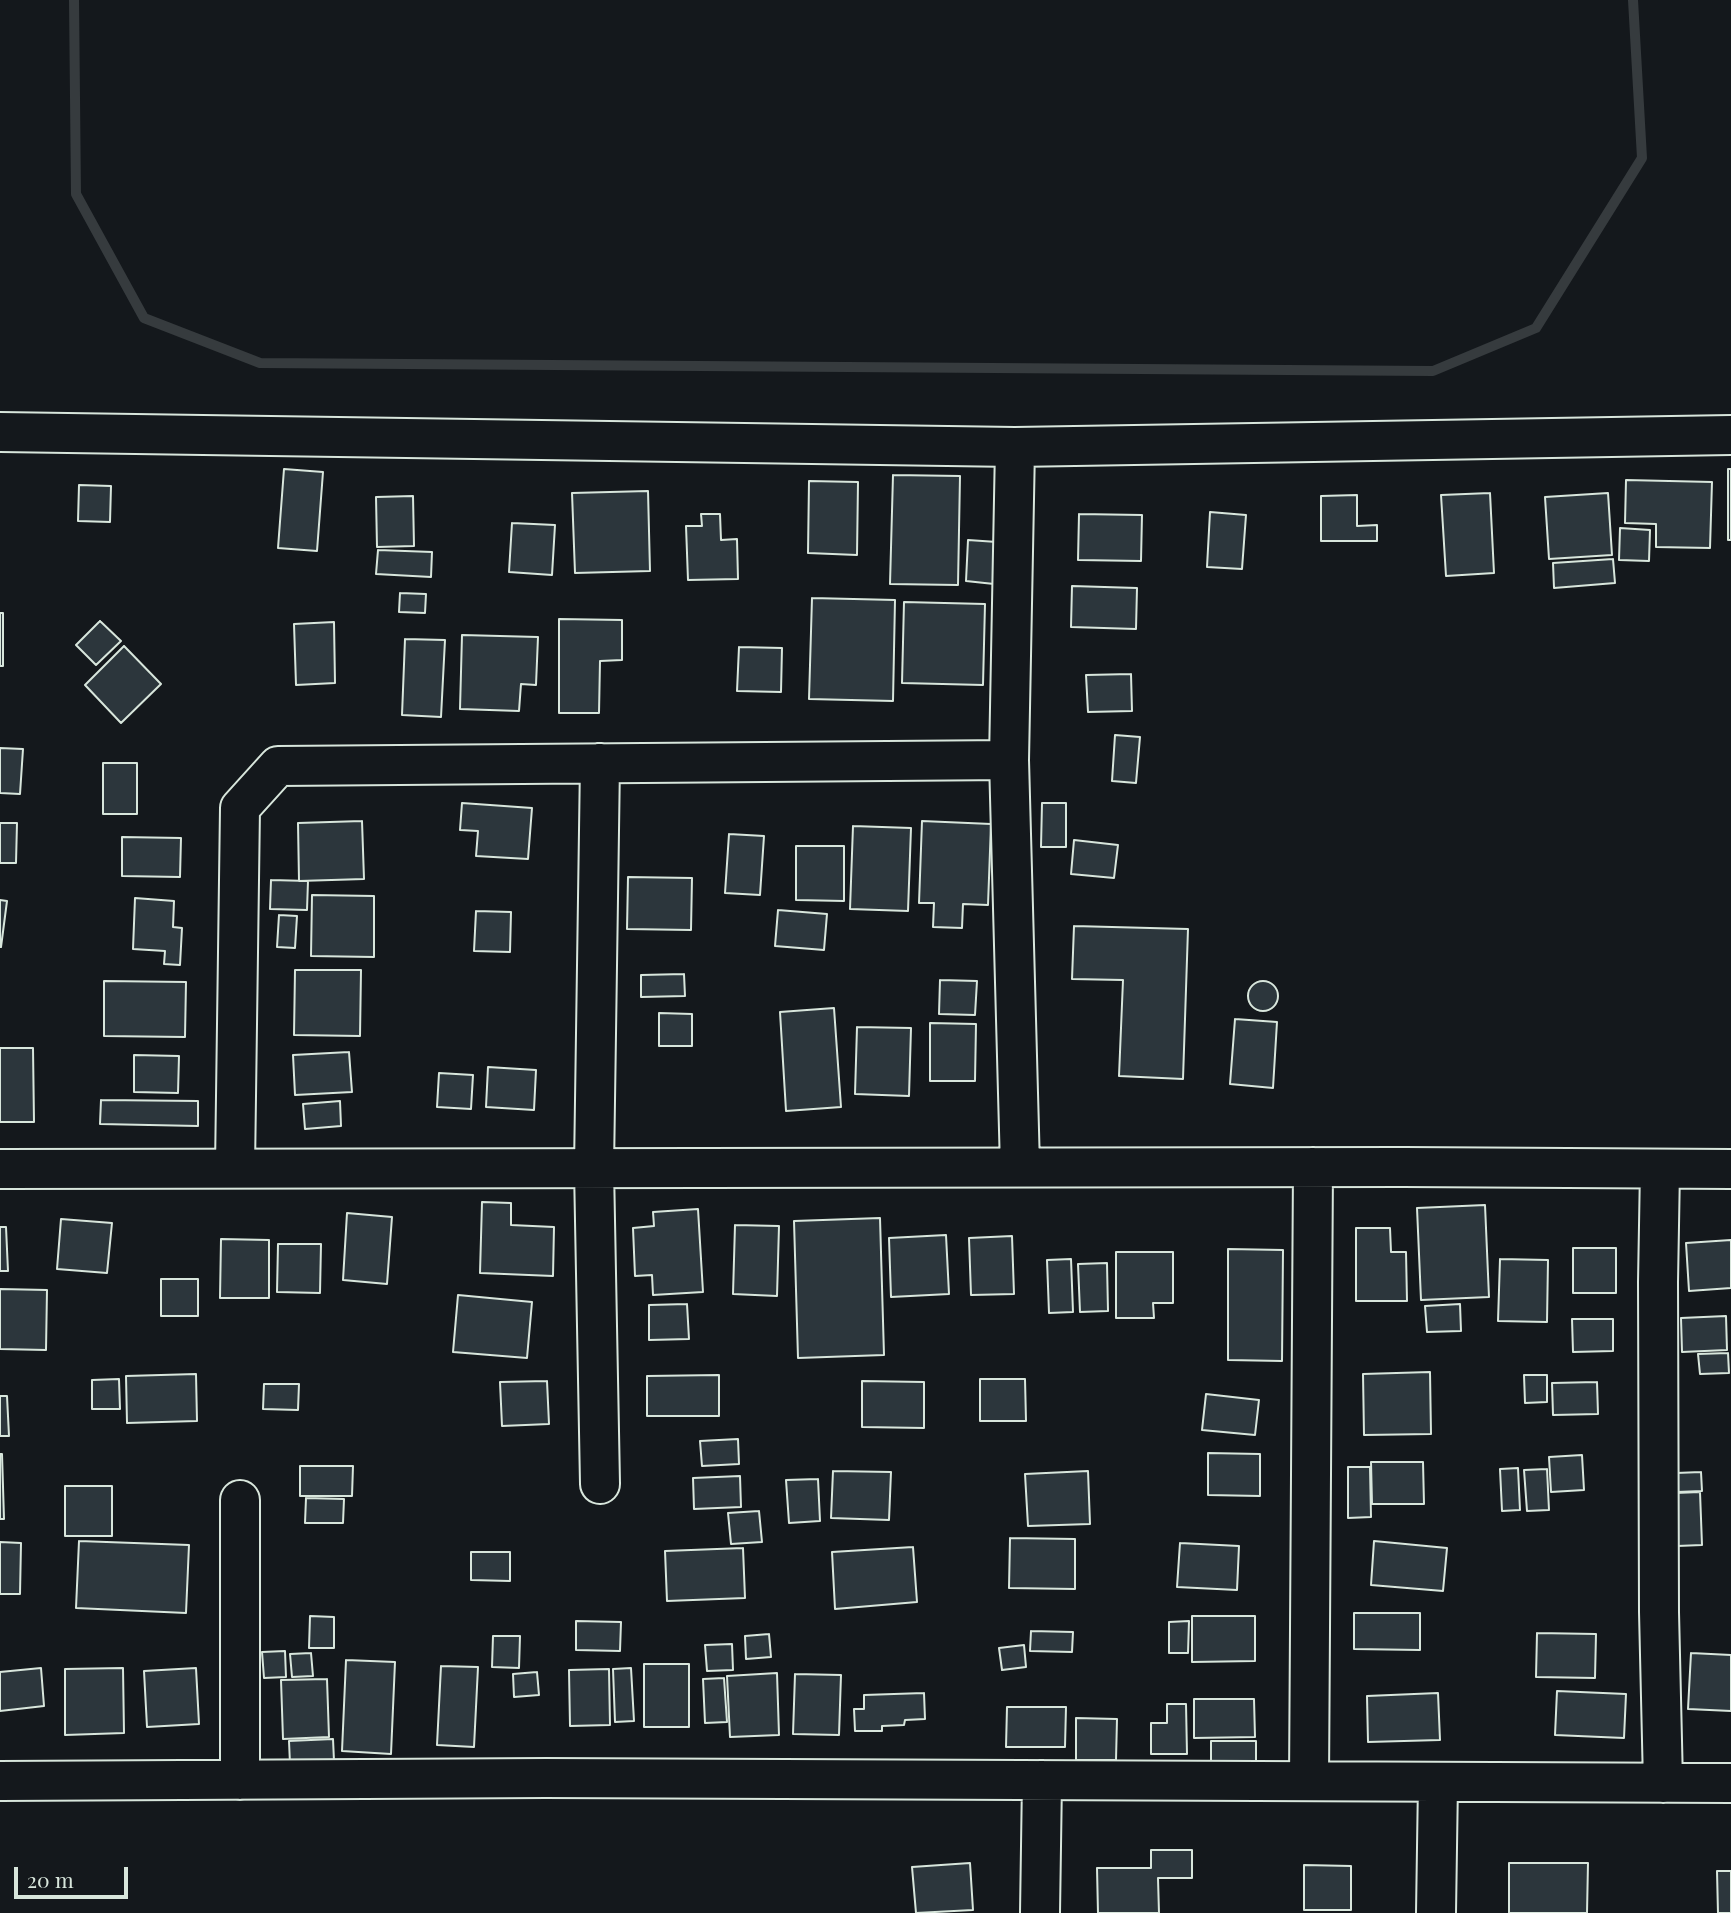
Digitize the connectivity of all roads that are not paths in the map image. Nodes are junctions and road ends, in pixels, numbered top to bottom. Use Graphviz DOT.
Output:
graph roads {
  1 [pos="0,432"];
  2 [pos="1731,435"];
  3 [pos="1015,447"];
  4 [pos="1009,760"];
  5 [pos="600,763"];
  6 [pos="1020,1167"];
  7 [pos="1313,1167"];
  8 [pos="0,1168"];
  9 [pos="234,1168"];
  10 [pos="594,1168"];
  11 [pos="1660,1169"];
  12 [pos="1731,1169"];
  13 [pos="600,1484"];
  14 [pos="240,1500"];
  15 [pos="240,1780"];
  16 [pos="1042,1780"];
  17 [pos="0,1781"];
  18 [pos="1309,1782"];
  19 [pos="1438,1782"];
  20 [pos="1663,1783"];
  21 [pos="1731,1783"];
  22 [pos="1040,1913"];
  23 [pos="1436,1913"];
  1 -- 3 [label="street"];
  2 -- 3 [label="street"];
  3 -- 4 [label="street"];
  4 -- 5 [label="street"];
  4 -- 6 [label="street"];
  5 -- 9 [label="street"];
  5 -- 10 [label="street"];
  6 -- 7 [label="street"];
  6 -- 10 [label="street"];
  7 -- 11 [label="street"];
  7 -- 18 [label="street"];
  8 -- 9 [label="street"];
  9 -- 10 [label="street"];
  10 -- 13 [label="street"];
  11 -- 12 [label="street"];
  11 -- 20 [label="street"];
  14 -- 15 [label="street"];
  15 -- 16 [label="street"];
  15 -- 17 [label="street"];
  16 -- 18 [label="street"];
  16 -- 22 [label="street"];
  18 -- 19 [label="street"];
  19 -- 20 [label="street"];
  19 -- 23 [label="street"];
  20 -- 21 [label="street"];
}
